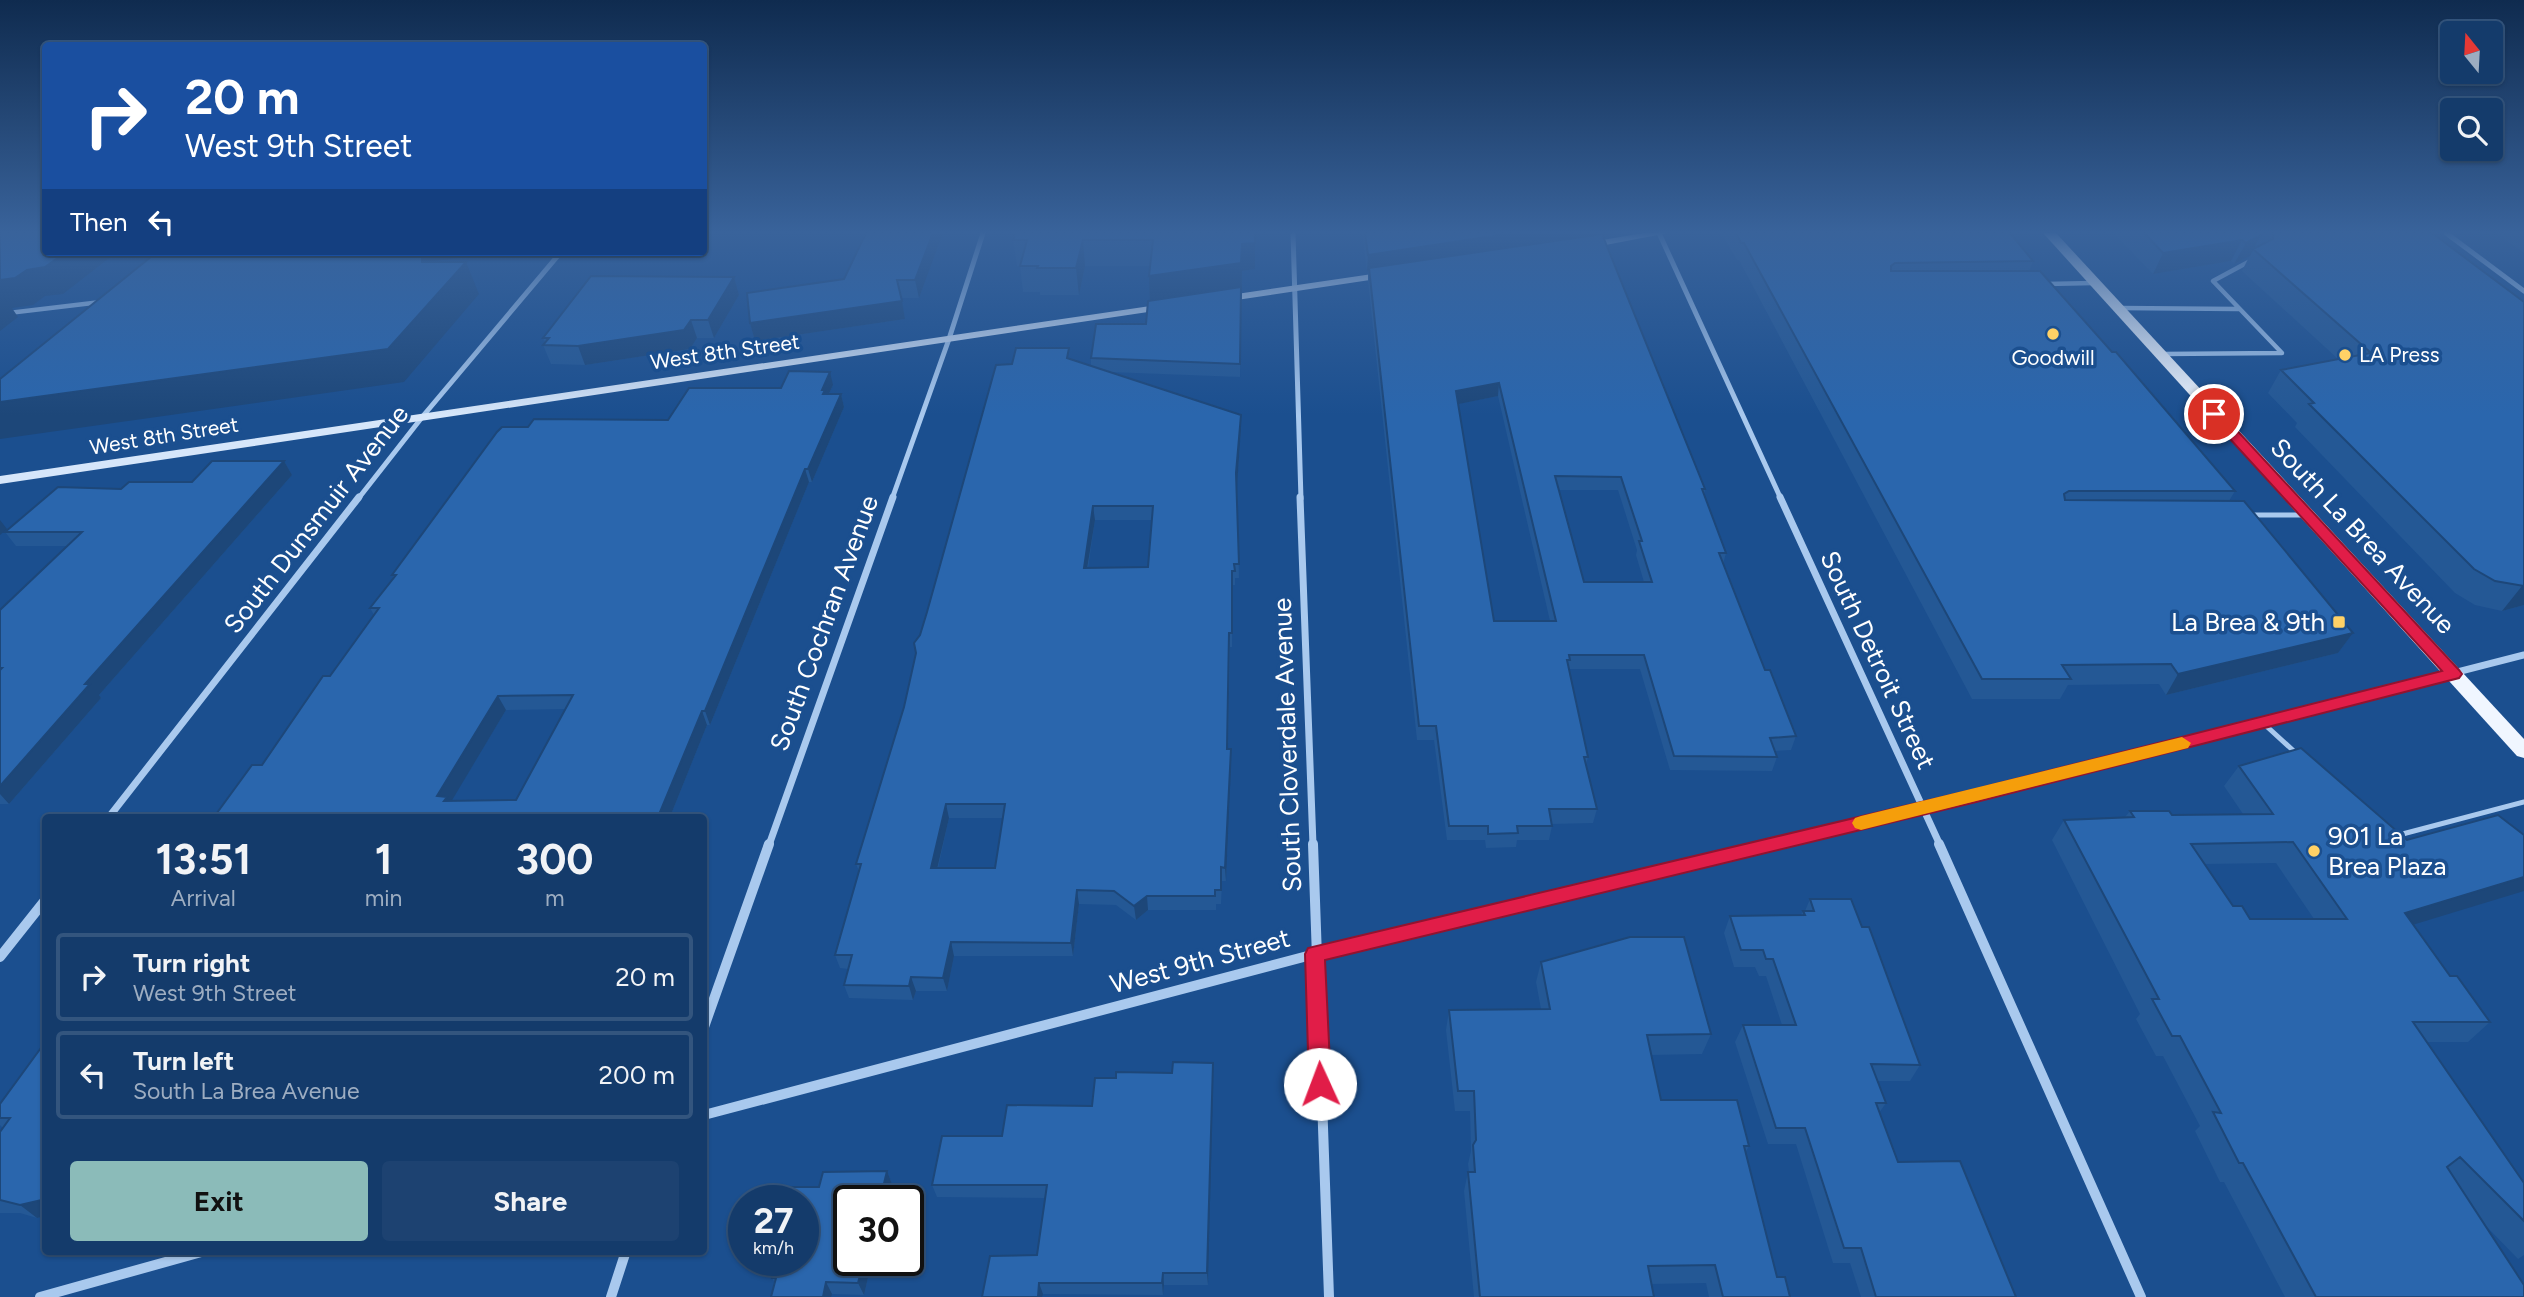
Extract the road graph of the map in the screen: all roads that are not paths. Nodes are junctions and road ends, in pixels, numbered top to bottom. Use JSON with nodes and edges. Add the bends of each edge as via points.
{"nodes":[{"id":1,"x":526,"y":294,"type":"edge"},
{"id":2,"x":964,"y":294,"type":"edge"},
{"id":3,"x":1261,"y":294,"type":"edge"},
{"id":4,"x":1293,"y":294,"type":"edge"},
{"id":5,"x":1686,"y":294,"type":"edge"},
{"id":6,"x":2104,"y":294,"type":"edge"},
{"id":7,"x":2224,"y":294,"type":"edge"},
{"id":8,"x":112,"y":300,"type":"joint"},
{"id":9,"x":1207,"y":301,"type":"edge"},
{"id":10,"x":1180,"y":305,"type":"edge"},
{"id":11,"x":2117,"y":308,"type":"junction"},
{"id":12,"x":102,"y":309,"type":"edge"},
{"id":13,"x":2238,"y":309,"type":"junction"},
{"id":14,"x":0,"y":314,"type":"edge"},
{"id":15,"x":949,"y":339,"type":"junction"},
{"id":16,"x":2159,"y":354,"type":"junction"},
{"id":17,"x":423,"y":416,"type":"junction"},
{"id":18,"x":0,"y":480,"type":"edge"},
{"id":19,"x":2241,"y":515,"type":"edge"},
{"id":20,"x":2307,"y":515,"type":"junction"},
{"id":21,"x":2524,"y":655,"type":"edge"},
{"id":22,"x":2454,"y":674,"type":"junction"},
{"id":23,"x":2263,"y":723,"type":"junction"},
{"id":24,"x":2524,"y":751,"type":"edge"},
{"id":25,"x":2306,"y":761,"type":"edge"},
{"id":26,"x":2524,"y":802,"type":"edge"},
{"id":27,"x":1923,"y":808,"type":"junction"},
{"id":28,"x":111,"y":814,"type":"edge"},
{"id":29,"x":2392,"y":837,"type":"edge"},
{"id":30,"x":42,"y":904,"type":"edge"},
{"id":31,"x":1315,"y":954,"type":"junction"},
{"id":32,"x":0,"y":957,"type":"edge"},
{"id":33,"x":707,"y":1019,"type":"edge"},
{"id":34,"x":707,"y":1114,"type":"edge"},
{"id":35,"x":191,"y":1255,"type":"edge"},
{"id":36,"x":625,"y":1255,"type":"edge"},
{"id":37,"x":40,"y":1297,"type":"edge"},
{"id":38,"x":611,"y":1297,"type":"edge"},
{"id":39,"x":1329,"y":1297,"type":"edge"},
{"id":40,"x":2141,"y":1297,"type":"edge"}],
"edges":[{"from":1,"to":17,"type":"street","name":"South Dunsmuir Avenue"},
{"from":2,"to":15,"type":"street","name":"South Cochran Avenue"},
{"from":3,"to":9,"type":"street"},
{"from":4,"to":31,"type":"street","name":"South Cloverdale Avenue"},
{"from":5,"to":27,"type":"street","name":"South Detroit Street"},
{"from":6,"to":11,"type":"main road","name":"South La Brea Avenue"},
{"from":7,"to":13,"type":"lane"},
{"from":8,"to":12,"type":"street"},
{"from":8,"to":14,"type":"lane"},
{"from":10,"to":15,"type":"street","name":"West 8th Street"},
{"from":11,"to":13,"type":"lane"},
{"from":11,"to":16,"type":"main road","name":"South La Brea Avenue"},
{"from":13,"to":16,"type":"lane","via":[[2282,353]]},
{"from":15,"to":17,"type":"street","name":"West 8th Street"},
{"from":15,"to":33,"type":"street","name":"South Cochran Avenue"},
{"from":16,"to":20,"type":"main road","name":"South La Brea Avenue"},
{"from":17,"to":18,"type":"street","name":"West 8th Street"},
{"from":17,"to":28,"type":"street","name":"South Dunsmuir Avenue"},
{"from":19,"to":20,"type":"lane"},
{"from":20,"to":22,"type":"main road","name":"South La Brea Avenue"},
{"from":21,"to":22,"type":"street","name":"West 9th Street"},
{"from":22,"to":23,"type":"street","name":"West 9th Street"},
{"from":22,"to":24,"type":"main road","name":"South La Brea Avenue"},
{"from":23,"to":25,"type":"lane"},
{"from":23,"to":27,"type":"street","name":"West 9th Street"},
{"from":26,"to":29,"type":"lane"},
{"from":27,"to":31,"type":"street","name":"West 9th Street"},
{"from":27,"to":40,"type":"street","name":"South Detroit Street"},
{"from":30,"to":32,"type":"street"},
{"from":31,"to":34,"type":"street","name":"West 9th Street"},
{"from":31,"to":39,"type":"street","name":"South Cloverdale Avenue"},
{"from":35,"to":37,"type":"street"},
{"from":36,"to":38,"type":"street"}]}
